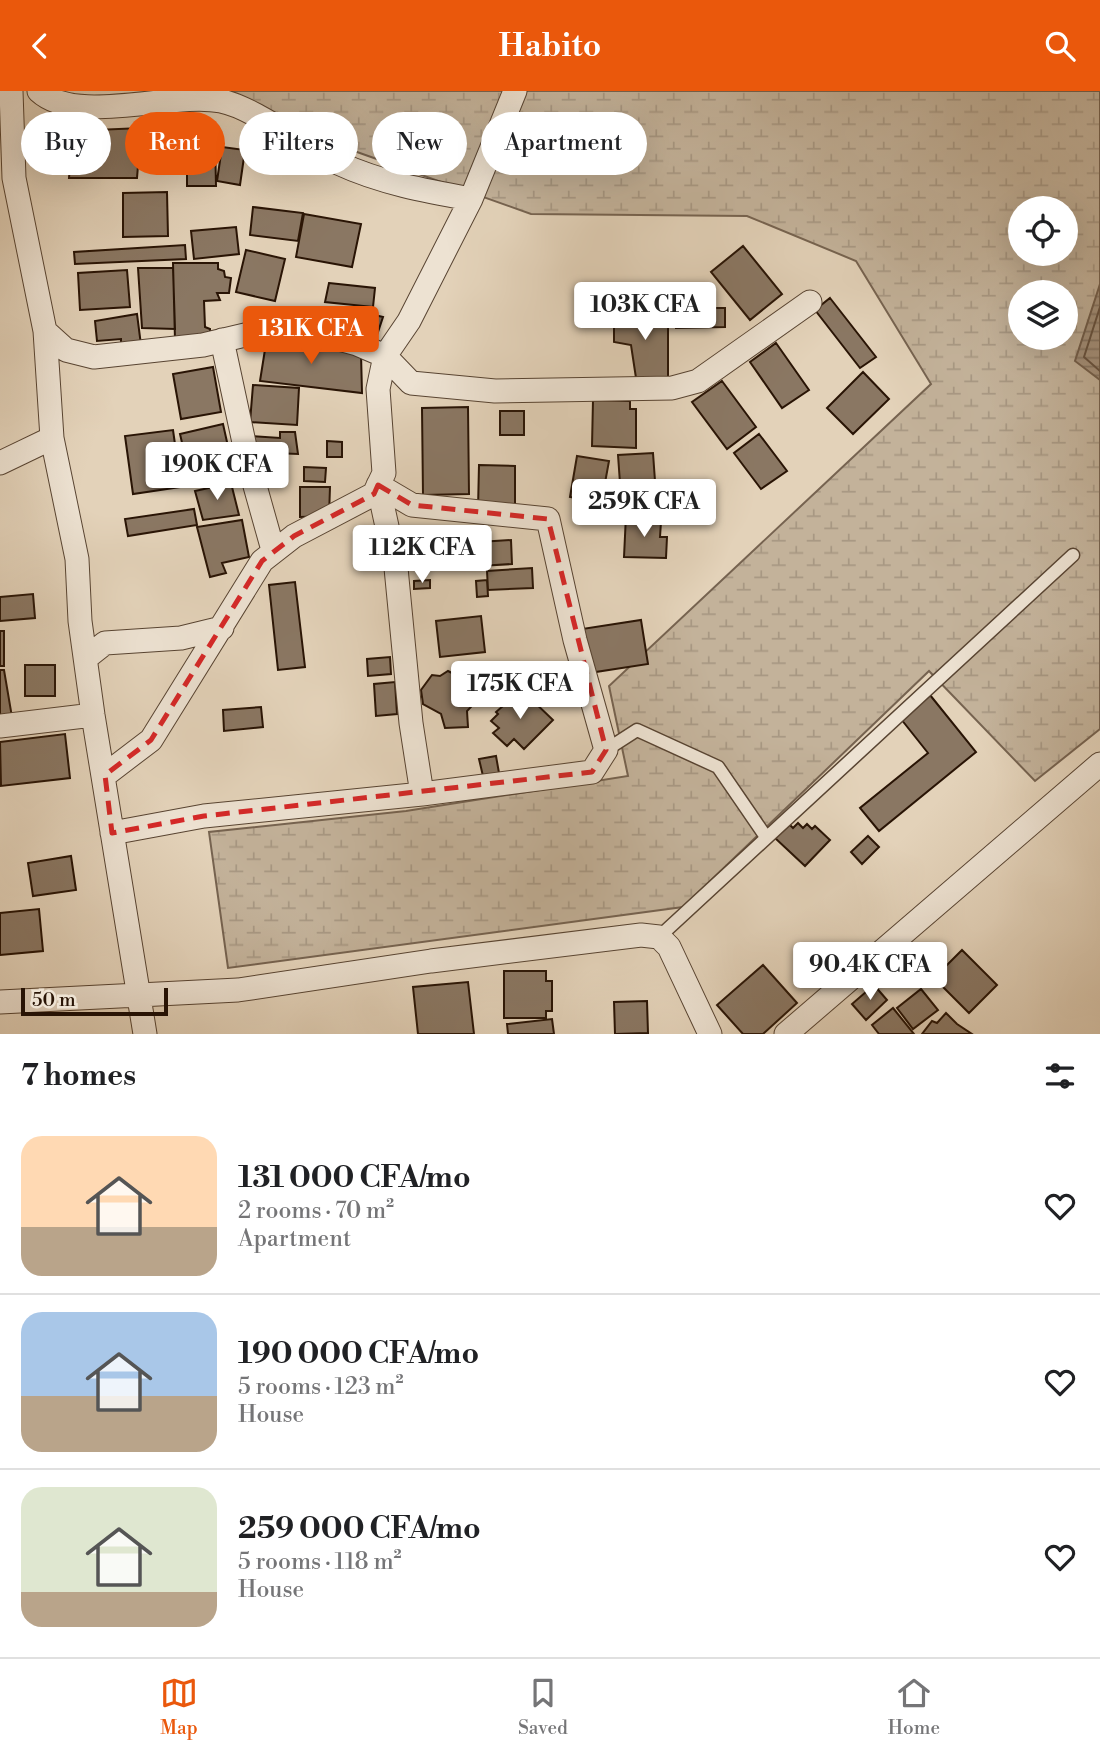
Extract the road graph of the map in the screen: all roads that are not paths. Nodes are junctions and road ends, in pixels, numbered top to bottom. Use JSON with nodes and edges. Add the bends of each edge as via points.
{"nodes":[{"id":1,"x":11,"y":91,"type":"edge"},
{"id":2,"x":39,"y":91,"type":"edge"},
{"id":3,"x":515,"y":91,"type":"edge"},
{"id":4,"x":471,"y":199,"type":"junction"},
{"id":5,"x":810,"y":302,"type":"dead end"},
{"id":6,"x":45,"y":331,"type":"junction"},
{"id":7,"x":222,"y":340,"type":"junction"},
{"id":8,"x":385,"y":356,"type":"junction"},
{"id":9,"x":52,"y":438,"type":"junction"},
{"id":10,"x":0,"y":463,"type":"edge"},
{"id":11,"x":378,"y":485,"type":"junction"},
{"id":12,"x":273,"y":550,"type":"junction"},
{"id":13,"x":1073,"y":555,"type":"dead end"},
{"id":14,"x":222,"y":628,"type":"junction"},
{"id":15,"x":86,"y":658,"type":"junction"},
{"id":16,"x":93,"y":715,"type":"junction"},
{"id":17,"x":0,"y":726,"type":"edge"},
{"id":18,"x":606,"y":750,"type":"junction"},
{"id":19,"x":1100,"y":764,"type":"edge"},
{"id":20,"x":105,"y":775,"type":"junction"},
{"id":21,"x":422,"y":793,"type":"junction"},
{"id":22,"x":112,"y":833,"type":"junction"},
{"id":23,"x":766,"y":837,"type":"junction"},
{"id":24,"x":659,"y":937,"type":"junction"},
{"id":25,"x":140,"y":996,"type":"junction"},
{"id":26,"x":0,"y":1002,"type":"edge"},
{"id":27,"x":145,"y":1034,"type":"edge"},
{"id":28,"x":710,"y":1034,"type":"edge"},
{"id":29,"x":786,"y":1034,"type":"edge"}],
"edges":[{"from":1,"to":6,"type":"street","via":[[14,179]]},
{"from":2,"to":4,"type":"street","via":[[74,105],[222,101],[339,163],[406,188]]},
{"from":3,"to":4,"type":"street"},
{"from":4,"to":8,"type":"street","via":[[409,321]]},
{"from":5,"to":8,"type":"street","via":[[698,381],[672,388],[495,391],[411,383]]},
{"from":6,"to":7,"type":"street","via":[[66,350],[94,357]]},
{"from":6,"to":9,"type":"street"},
{"from":7,"to":8,"type":"street","via":[[287,325]]},
{"from":7,"to":12,"type":"street"},
{"from":8,"to":11,"type":"street","via":[[378,389],[384,473]]},
{"from":9,"to":10,"type":"street"},
{"from":9,"to":15,"type":"street","via":[[77,559]]},
{"from":11,"to":12,"type":"street","via":[[374,494]]},
{"from":11,"to":18,"type":"street","via":[[412,505],[548,519],[575,641]]},
{"from":11,"to":21,"type":"street","via":[[396,568]]},
{"from":12,"to":14,"type":"street"},
{"from":13,"to":23,"type":"lane"},
{"from":14,"to":15,"type":"street","via":[[181,638],[105,643]]},
{"from":14,"to":20,"type":"street","via":[[151,740]]},
{"from":15,"to":16,"type":"street"},
{"from":16,"to":17,"type":"street"},
{"from":16,"to":20,"type":"street"},
{"from":18,"to":21,"type":"street","via":[[592,772]]},
{"from":18,"to":23,"type":"lane","via":[[637,730],[718,767]]},
{"from":19,"to":29,"type":"street"},
{"from":20,"to":22,"type":"street"},
{"from":21,"to":22,"type":"street","via":[[204,816]]},
{"from":22,"to":25,"type":"street"},
{"from":23,"to":24,"type":"lane"},
{"from":24,"to":25,"type":"street","via":[[641,935],[457,958],[238,990]]},
{"from":24,"to":28,"type":"street","via":[[669,947]]},
{"from":25,"to":26,"type":"street"},
{"from":25,"to":27,"type":"street"}]}
